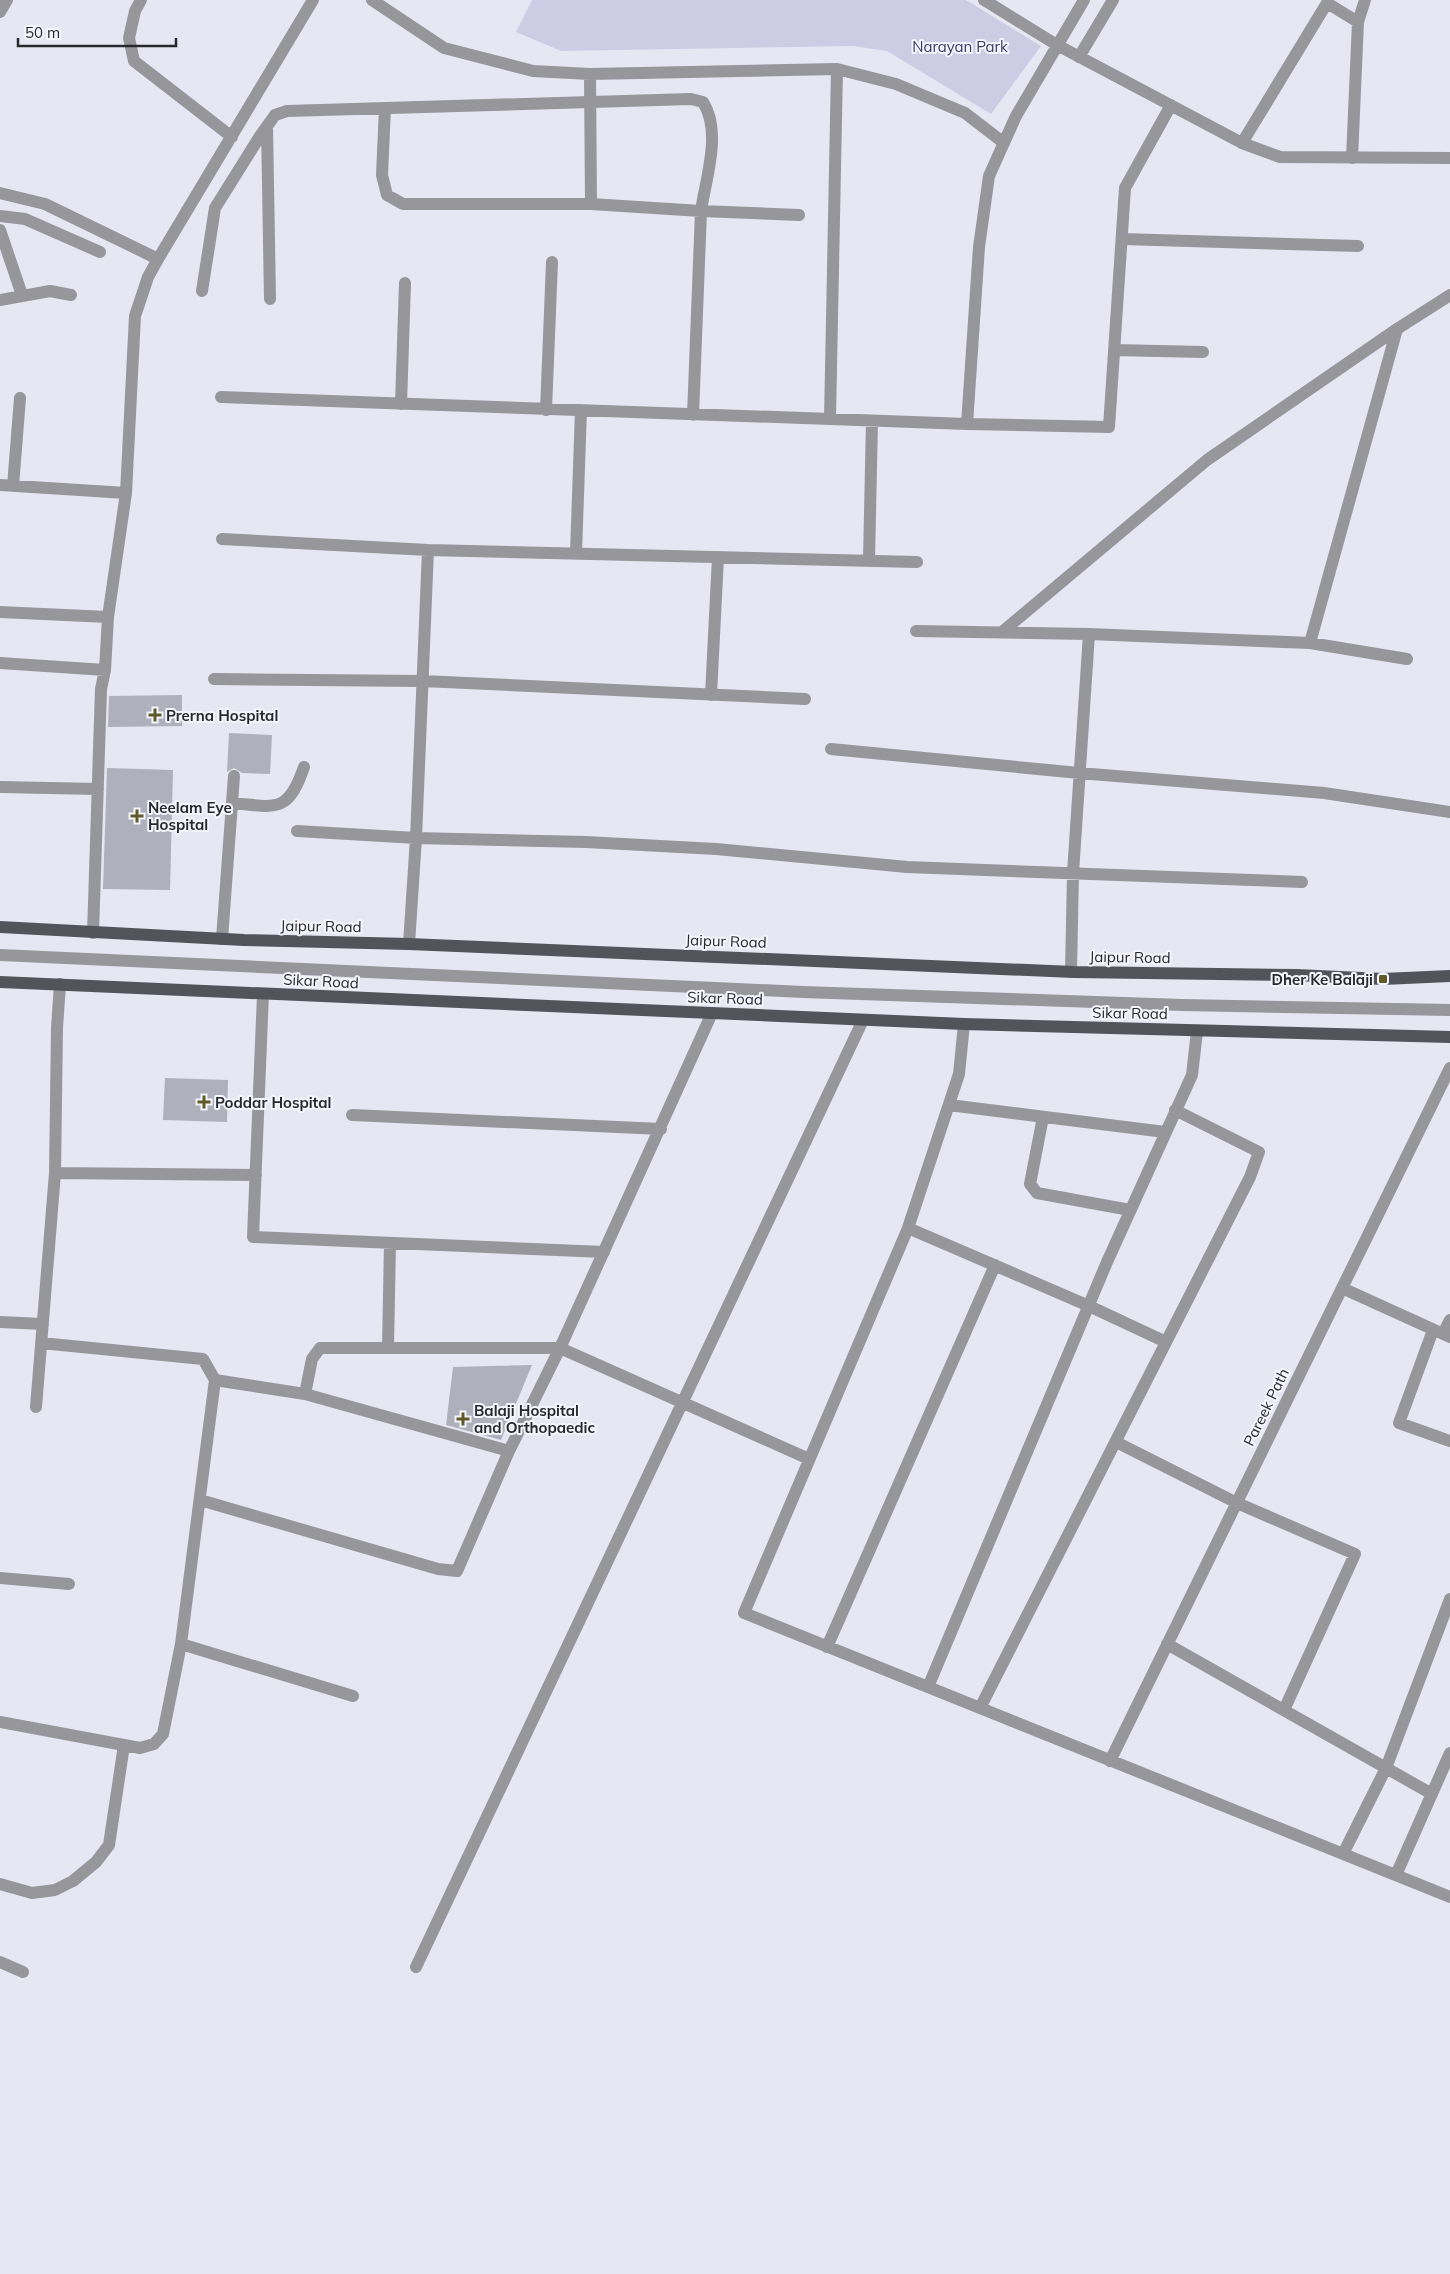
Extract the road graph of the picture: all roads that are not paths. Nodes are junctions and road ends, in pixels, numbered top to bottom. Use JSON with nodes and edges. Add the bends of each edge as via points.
{"nodes":[{"id":1,"x":7,"y":0,"type":"edge"},
{"id":2,"x":141,"y":0,"type":"edge"},
{"id":3,"x":314,"y":0,"type":"edge"},
{"id":4,"x":372,"y":0,"type":"edge"},
{"id":5,"x":984,"y":0,"type":"edge"},
{"id":6,"x":1084,"y":0,"type":"edge"},
{"id":7,"x":1113,"y":0,"type":"edge"},
{"id":8,"x":1366,"y":0,"type":"edge"},
{"id":9,"x":1325,"y":1,"type":"edge"},
{"id":10,"x":0,"y":12,"type":"edge"},
{"id":11,"x":1358,"y":22,"type":"junction"},
{"id":12,"x":1057,"y":45,"type":"junction"},
{"id":13,"x":1079,"y":57,"type":"junction"},
{"id":14,"x":837,"y":69,"type":"junction"},
{"id":15,"x":590,"y":74,"type":"junction"},
{"id":16,"x":590,"y":102,"type":"junction"},
{"id":17,"x":1171,"y":105,"type":"junction"},
{"id":18,"x":385,"y":108,"type":"junction"},
{"id":19,"x":267,"y":126,"type":"junction"},
{"id":20,"x":232,"y":137,"type":"junction"},
{"id":21,"x":1004,"y":142,"type":"junction"},
{"id":22,"x":1242,"y":143,"type":"junction"},
{"id":23,"x":1352,"y":158,"type":"junction"},
{"id":24,"x":1450,"y":158,"type":"edge"},
{"id":25,"x":0,"y":193,"type":"edge"},
{"id":26,"x":591,"y":204,"type":"junction"},
{"id":27,"x":701,"y":211,"type":"junction"},
{"id":28,"x":799,"y":215,"type":"dead end"},
{"id":29,"x":0,"y":216,"type":"edge"},
{"id":30,"x":0,"y":230,"type":"edge"},
{"id":31,"x":1122,"y":240,"type":"junction"},
{"id":32,"x":1358,"y":246,"type":"dead end"},
{"id":33,"x":100,"y":252,"type":"dead end"},
{"id":34,"x":158,"y":259,"type":"junction"},
{"id":35,"x":552,"y":262,"type":"dead end"},
{"id":36,"x":405,"y":283,"type":"dead end"},
{"id":37,"x":202,"y":290,"type":"dead end"},
{"id":38,"x":22,"y":295,"type":"junction"},
{"id":39,"x":71,"y":295,"type":"dead end"},
{"id":40,"x":1450,"y":295,"type":"edge"},
{"id":41,"x":270,"y":298,"type":"dead end"},
{"id":42,"x":0,"y":300,"type":"edge"},
{"id":43,"x":1397,"y":328,"type":"junction"},
{"id":44,"x":1114,"y":350,"type":"junction"},
{"id":45,"x":1204,"y":352,"type":"dead end"},
{"id":46,"x":221,"y":397,"type":"dead end"},
{"id":47,"x":20,"y":398,"type":"dead end"},
{"id":48,"x":401,"y":404,"type":"junction"},
{"id":49,"x":546,"y":410,"type":"junction"},
{"id":50,"x":581,"y":410,"type":"junction"},
{"id":51,"x":693,"y":415,"type":"junction"},
{"id":52,"x":830,"y":419,"type":"junction"},
{"id":53,"x":872,"y":421,"type":"junction"},
{"id":54,"x":967,"y":424,"type":"junction"},
{"id":55,"x":0,"y":485,"type":"edge"},
{"id":56,"x":14,"y":486,"type":"junction"},
{"id":57,"x":126,"y":493,"type":"junction"},
{"id":58,"x":222,"y":539,"type":"dead end"},
{"id":59,"x":428,"y":550,"type":"junction"},
{"id":60,"x":576,"y":553,"type":"junction"},
{"id":61,"x":718,"y":556,"type":"junction"},
{"id":62,"x":869,"y":560,"type":"junction"},
{"id":63,"x":917,"y":562,"type":"dead end"},
{"id":64,"x":0,"y":612,"type":"edge"},
{"id":65,"x":108,"y":617,"type":"junction"},
{"id":66,"x":916,"y":631,"type":"dead end"},
{"id":67,"x":1002,"y":632,"type":"junction"},
{"id":68,"x":1089,"y":634,"type":"junction"},
{"id":69,"x":1310,"y":643,"type":"junction"},
{"id":70,"x":1407,"y":659,"type":"dead end"},
{"id":71,"x":0,"y":663,"type":"edge"},
{"id":72,"x":105,"y":670,"type":"junction"},
{"id":73,"x":214,"y":679,"type":"dead end"},
{"id":74,"x":423,"y":681,"type":"junction"},
{"id":75,"x":711,"y":695,"type":"junction"},
{"id":76,"x":805,"y":699,"type":"dead end"},
{"id":77,"x":831,"y":749,"type":"dead end"},
{"id":78,"x":304,"y":767,"type":"dead end"},
{"id":79,"x":1078,"y":773,"type":"junction"},
{"id":80,"x":234,"y":776,"type":"dead end"},
{"id":81,"x":0,"y":787,"type":"edge"},
{"id":82,"x":98,"y":789,"type":"junction"},
{"id":83,"x":232,"y":803,"type":"junction"},
{"id":84,"x":1450,"y":812,"type":"edge"},
{"id":85,"x":297,"y":831,"type":"dead end"},
{"id":86,"x":416,"y":838,"type":"junction"},
{"id":87,"x":1073,"y":872,"type":"junction"},
{"id":88,"x":1302,"y":882,"type":"dead end"},
{"id":89,"x":0,"y":927,"type":"edge"},
{"id":90,"x":93,"y":933,"type":"junction"},
{"id":91,"x":222,"y":939,"type":"junction"},
{"id":92,"x":408,"y":944,"type":"junction"},
{"id":93,"x":0,"y":955,"type":"edge"},
{"id":94,"x":1071,"y":972,"type":"junction"},
{"id":95,"x":1450,"y":976,"type":"edge"},
{"id":96,"x":0,"y":982,"type":"edge"},
{"id":97,"x":60,"y":984,"type":"junction"},
{"id":98,"x":263,"y":994,"type":"junction"},
{"id":99,"x":1450,"y":1010,"type":"edge"},
{"id":100,"x":712,"y":1014,"type":"junction"},
{"id":101,"x":863,"y":1020,"type":"junction"},
{"id":102,"x":964,"y":1024,"type":"junction"},
{"id":103,"x":1196,"y":1031,"type":"junction"},
{"id":104,"x":1450,"y":1037,"type":"edge"},
{"id":105,"x":1450,"y":1068,"type":"edge"},
{"id":106,"x":949,"y":1105,"type":"junction"},
{"id":107,"x":1175,"y":1110,"type":"junction"},
{"id":108,"x":352,"y":1115,"type":"dead end"},
{"id":109,"x":1043,"y":1117,"type":"junction"},
{"id":110,"x":661,"y":1129,"type":"junction"},
{"id":111,"x":1165,"y":1132,"type":"junction"},
{"id":112,"x":55,"y":1172,"type":"junction"},
{"id":113,"x":256,"y":1175,"type":"junction"},
{"id":114,"x":1130,"y":1210,"type":"junction"},
{"id":115,"x":908,"y":1228,"type":"junction"},
{"id":116,"x":390,"y":1243,"type":"junction"},
{"id":117,"x":604,"y":1252,"type":"junction"},
{"id":118,"x":995,"y":1265,"type":"junction"},
{"id":119,"x":1342,"y":1288,"type":"junction"},
{"id":120,"x":1089,"y":1306,"type":"junction"},
{"id":121,"x":1450,"y":1320,"type":"edge"},
{"id":122,"x":0,"y":1322,"type":"edge"},
{"id":123,"x":43,"y":1324,"type":"junction"},
{"id":124,"x":1442,"y":1334,"type":"edge"},
{"id":125,"x":1166,"y":1342,"type":"junction"},
{"id":126,"x":42,"y":1343,"type":"junction"},
{"id":127,"x":388,"y":1348,"type":"junction"},
{"id":128,"x":560,"y":1348,"type":"junction"},
{"id":129,"x":215,"y":1380,"type":"junction"},
{"id":130,"x":304,"y":1394,"type":"junction"},
{"id":131,"x":682,"y":1402,"type":"junction"},
{"id":132,"x":36,"y":1407,"type":"dead end"},
{"id":133,"x":1450,"y":1441,"type":"edge"},
{"id":134,"x":1116,"y":1442,"type":"junction"},
{"id":135,"x":510,"y":1451,"type":"junction"},
{"id":136,"x":809,"y":1459,"type":"junction"},
{"id":137,"x":200,"y":1500,"type":"junction"},
{"id":138,"x":1236,"y":1503,"type":"junction"},
{"id":139,"x":0,"y":1578,"type":"edge"},
{"id":140,"x":69,"y":1584,"type":"dead end"},
{"id":141,"x":1450,"y":1599,"type":"edge"},
{"id":142,"x":181,"y":1644,"type":"junction"},
{"id":143,"x":1168,"y":1644,"type":"junction"},
{"id":144,"x":828,"y":1647,"type":"junction"},
{"id":145,"x":928,"y":1687,"type":"junction"},
{"id":146,"x":353,"y":1696,"type":"dead end"},
{"id":147,"x":980,"y":1708,"type":"junction"},
{"id":148,"x":1284,"y":1710,"type":"junction"},
{"id":149,"x":0,"y":1722,"type":"edge"},
{"id":150,"x":124,"y":1745,"type":"junction"},
{"id":151,"x":1450,"y":1753,"type":"edge"},
{"id":152,"x":1110,"y":1761,"type":"junction"},
{"id":153,"x":1386,"y":1768,"type":"junction"},
{"id":154,"x":1432,"y":1794,"type":"junction"},
{"id":155,"x":1343,"y":1854,"type":"junction"},
{"id":156,"x":1396,"y":1875,"type":"junction"},
{"id":157,"x":0,"y":1884,"type":"edge"},
{"id":158,"x":1450,"y":1897,"type":"edge"},
{"id":159,"x":0,"y":1962,"type":"edge"},
{"id":160,"x":416,"y":1967,"type":"dead end"},
{"id":161,"x":23,"y":1972,"type":"dead end"}],
"edges":[{"from":1,"to":10,"type":"street"},
{"from":2,"to":20,"type":"street","via":[[135,10],[129,38],[134,61]]},
{"from":3,"to":20,"type":"street"},
{"from":4,"to":15,"type":"street","via":[[444,48],[532,71]]},
{"from":5,"to":12,"type":"street"},
{"from":6,"to":12,"type":"street"},
{"from":7,"to":13,"type":"street"},
{"from":8,"to":11,"type":"street"},
{"from":9,"to":11,"type":"street"},
{"from":9,"to":22,"type":"street"},
{"from":11,"to":23,"type":"street"},
{"from":12,"to":13,"type":"street"},
{"from":12,"to":21,"type":"street"},
{"from":13,"to":17,"type":"street"},
{"from":14,"to":15,"type":"street"},
{"from":14,"to":21,"type":"street","via":[[896,84],[965,113]]},
{"from":14,"to":52,"type":"street"},
{"from":15,"to":16,"type":"street"},
{"from":16,"to":18,"type":"street"},
{"from":16,"to":26,"type":"street"},
{"from":16,"to":27,"type":"street","via":[[691,99],[703,102],[712,135]]},
{"from":17,"to":22,"type":"street"},
{"from":17,"to":31,"type":"street","via":[[1126,188]]},
{"from":18,"to":19,"type":"street","via":[[287,111],[275,116]]},
{"from":18,"to":26,"type":"street","via":[[382,175],[387,195],[403,204]]},
{"from":19,"to":37,"type":"street","via":[[215,208]]},
{"from":19,"to":41,"type":"street"},
{"from":20,"to":34,"type":"street"},
{"from":21,"to":54,"type":"street","via":[[990,176],[979,247]]},
{"from":22,"to":23,"type":"street","via":[[1280,156]]},
{"from":23,"to":24,"type":"street"},
{"from":25,"to":34,"type":"street","via":[[45,204]]},
{"from":26,"to":27,"type":"street"},
{"from":27,"to":28,"type":"street"},
{"from":27,"to":51,"type":"street"},
{"from":29,"to":33,"type":"street","via":[[25,219]]},
{"from":30,"to":38,"type":"street"},
{"from":31,"to":32,"type":"street"},
{"from":31,"to":44,"type":"street"},
{"from":34,"to":57,"type":"street","via":[[148,277],[135,316]]},
{"from":35,"to":49,"type":"street"},
{"from":36,"to":48,"type":"street"},
{"from":38,"to":39,"type":"street","via":[[50,291]]},
{"from":38,"to":42,"type":"street"},
{"from":40,"to":43,"type":"street"},
{"from":43,"to":67,"type":"street","via":[[1207,460]]},
{"from":43,"to":69,"type":"street"},
{"from":44,"to":45,"type":"street"},
{"from":44,"to":54,"type":"street","via":[[1109,427]]},
{"from":46,"to":48,"type":"street"},
{"from":47,"to":56,"type":"street"},
{"from":48,"to":49,"type":"street"},
{"from":49,"to":50,"type":"street"},
{"from":50,"to":51,"type":"street"},
{"from":50,"to":60,"type":"street"},
{"from":51,"to":52,"type":"street"},
{"from":52,"to":53,"type":"street"},
{"from":53,"to":54,"type":"street"},
{"from":53,"to":62,"type":"street"},
{"from":55,"to":56,"type":"street"},
{"from":56,"to":57,"type":"street"},
{"from":57,"to":65,"type":"street"},
{"from":58,"to":59,"type":"street"},
{"from":59,"to":60,"type":"street"},
{"from":59,"to":74,"type":"street"},
{"from":60,"to":61,"type":"street"},
{"from":61,"to":62,"type":"street"},
{"from":61,"to":75,"type":"street"},
{"from":62,"to":63,"type":"street"},
{"from":64,"to":65,"type":"street"},
{"from":65,"to":72,"type":"street"},
{"from":66,"to":67,"type":"street"},
{"from":67,"to":68,"type":"street"},
{"from":68,"to":69,"type":"street"},
{"from":68,"to":79,"type":"street"},
{"from":69,"to":70,"type":"street"},
{"from":71,"to":72,"type":"street"},
{"from":72,"to":82,"type":"street","via":[[101,688]]},
{"from":73,"to":74,"type":"street"},
{"from":74,"to":75,"type":"street"},
{"from":74,"to":86,"type":"street"},
{"from":75,"to":76,"type":"street"},
{"from":77,"to":79,"type":"street"},
{"from":78,"to":83,"type":"street","via":[[294,790],[281,804]]},
{"from":79,"to":84,"type":"street","via":[[1324,792]]},
{"from":79,"to":87,"type":"street"},
{"from":80,"to":83,"type":"street"},
{"from":81,"to":82,"type":"street"},
{"from":82,"to":90,"type":"street"},
{"from":83,"to":91,"type":"street"},
{"from":85,"to":86,"type":"street"},
{"from":86,"to":87,"type":"street","via":[[688,847],[907,867]]},
{"from":86,"to":92,"type":"street"},
{"from":87,"to":88,"type":"street"},
{"from":87,"to":94,"type":"street"},
{"from":89,"to":90,"type":"main road","name":"Jaipur Road"},
{"from":90,"to":91,"type":"main road","name":"Jaipur Road"},
{"from":91,"to":92,"type":"main road","name":"Jaipur Road"},
{"from":92,"to":94,"type":"main road","name":"Jaipur Road"},
{"from":93,"to":99,"type":"street","via":[[802,992]]},
{"from":94,"to":95,"type":"main road","name":"Jaipur Road","via":[[1383,979]]},
{"from":96,"to":97,"type":"main road","name":"Sikar Road"},
{"from":97,"to":98,"type":"main road","name":"Sikar Road"},
{"from":97,"to":112,"type":"street"},
{"from":98,"to":100,"type":"main road","name":"Sikar Road"},
{"from":98,"to":113,"type":"street"},
{"from":100,"to":101,"type":"main road","name":"Sikar Road"},
{"from":100,"to":110,"type":"street"},
{"from":101,"to":102,"type":"main road","name":"Sikar Road"},
{"from":101,"to":131,"type":"street"},
{"from":102,"to":103,"type":"main road","name":"Sikar Road"},
{"from":102,"to":106,"type":"street","via":[[960,1074]]},
{"from":103,"to":104,"type":"main road","name":"Sikar Road"},
{"from":103,"to":107,"type":"street","via":[[1192,1075]]},
{"from":105,"to":119,"type":"street","name":"Pareek Path"},
{"from":106,"to":109,"type":"street"},
{"from":106,"to":115,"type":"street"},
{"from":107,"to":111,"type":"street"},
{"from":107,"to":125,"type":"street","via":[[1259,1152],[1250,1177]]},
{"from":108,"to":110,"type":"street"},
{"from":109,"to":111,"type":"street"},
{"from":109,"to":114,"type":"street","via":[[1030,1184],[1037,1193]]},
{"from":110,"to":117,"type":"street"},
{"from":111,"to":114,"type":"street"},
{"from":112,"to":113,"type":"street"},
{"from":112,"to":123,"type":"street"},
{"from":113,"to":116,"type":"street","via":[[253,1237]]},
{"from":114,"to":120,"type":"street"},
{"from":115,"to":118,"type":"street"},
{"from":115,"to":136,"type":"street"},
{"from":116,"to":117,"type":"street"},
{"from":116,"to":127,"type":"street"},
{"from":117,"to":128,"type":"street"},
{"from":118,"to":120,"type":"street"},
{"from":118,"to":144,"type":"street"},
{"from":119,"to":124,"type":"street"},
{"from":119,"to":138,"type":"street","name":"Pareek Path"},
{"from":120,"to":125,"type":"street"},
{"from":120,"to":145,"type":"street"},
{"from":121,"to":124,"type":"street"},
{"from":122,"to":123,"type":"street"},
{"from":123,"to":126,"type":"street"},
{"from":124,"to":133,"type":"street","via":[[1399,1423]]},
{"from":125,"to":134,"type":"street"},
{"from":126,"to":129,"type":"street","via":[[203,1359]]},
{"from":126,"to":132,"type":"street"},
{"from":127,"to":128,"type":"street"},
{"from":127,"to":130,"type":"street","via":[[320,1348],[312,1359]]},
{"from":128,"to":131,"type":"street"},
{"from":128,"to":135,"type":"street"},
{"from":129,"to":130,"type":"street"},
{"from":129,"to":137,"type":"street"},
{"from":130,"to":135,"type":"street"},
{"from":131,"to":136,"type":"street"},
{"from":131,"to":160,"type":"street"},
{"from":134,"to":138,"type":"street"},
{"from":134,"to":147,"type":"street"},
{"from":135,"to":137,"type":"street","via":[[457,1572]]},
{"from":136,"to":144,"type":"street","via":[[744,1613]]},
{"from":137,"to":142,"type":"street"},
{"from":138,"to":143,"type":"street","name":"Pareek Path"},
{"from":138,"to":148,"type":"street","via":[[1355,1554]]},
{"from":139,"to":140,"type":"street"},
{"from":141,"to":153,"type":"street"},
{"from":142,"to":146,"type":"street"},
{"from":142,"to":150,"type":"street","via":[[159,1740],[150,1747]]},
{"from":143,"to":148,"type":"street"},
{"from":143,"to":152,"type":"street","name":"Pareek Path"},
{"from":144,"to":145,"type":"street"},
{"from":145,"to":147,"type":"street"},
{"from":147,"to":152,"type":"street"},
{"from":148,"to":153,"type":"street"},
{"from":149,"to":150,"type":"street"},
{"from":150,"to":157,"type":"street","via":[[109,1844],[96,1862],[73,1881],[55,1890],[32,1893]]},
{"from":151,"to":154,"type":"street"},
{"from":152,"to":155,"type":"street"},
{"from":153,"to":154,"type":"street"},
{"from":153,"to":155,"type":"street"},
{"from":154,"to":156,"type":"street"},
{"from":155,"to":156,"type":"street"},
{"from":156,"to":158,"type":"street"},
{"from":159,"to":161,"type":"street"}]}
